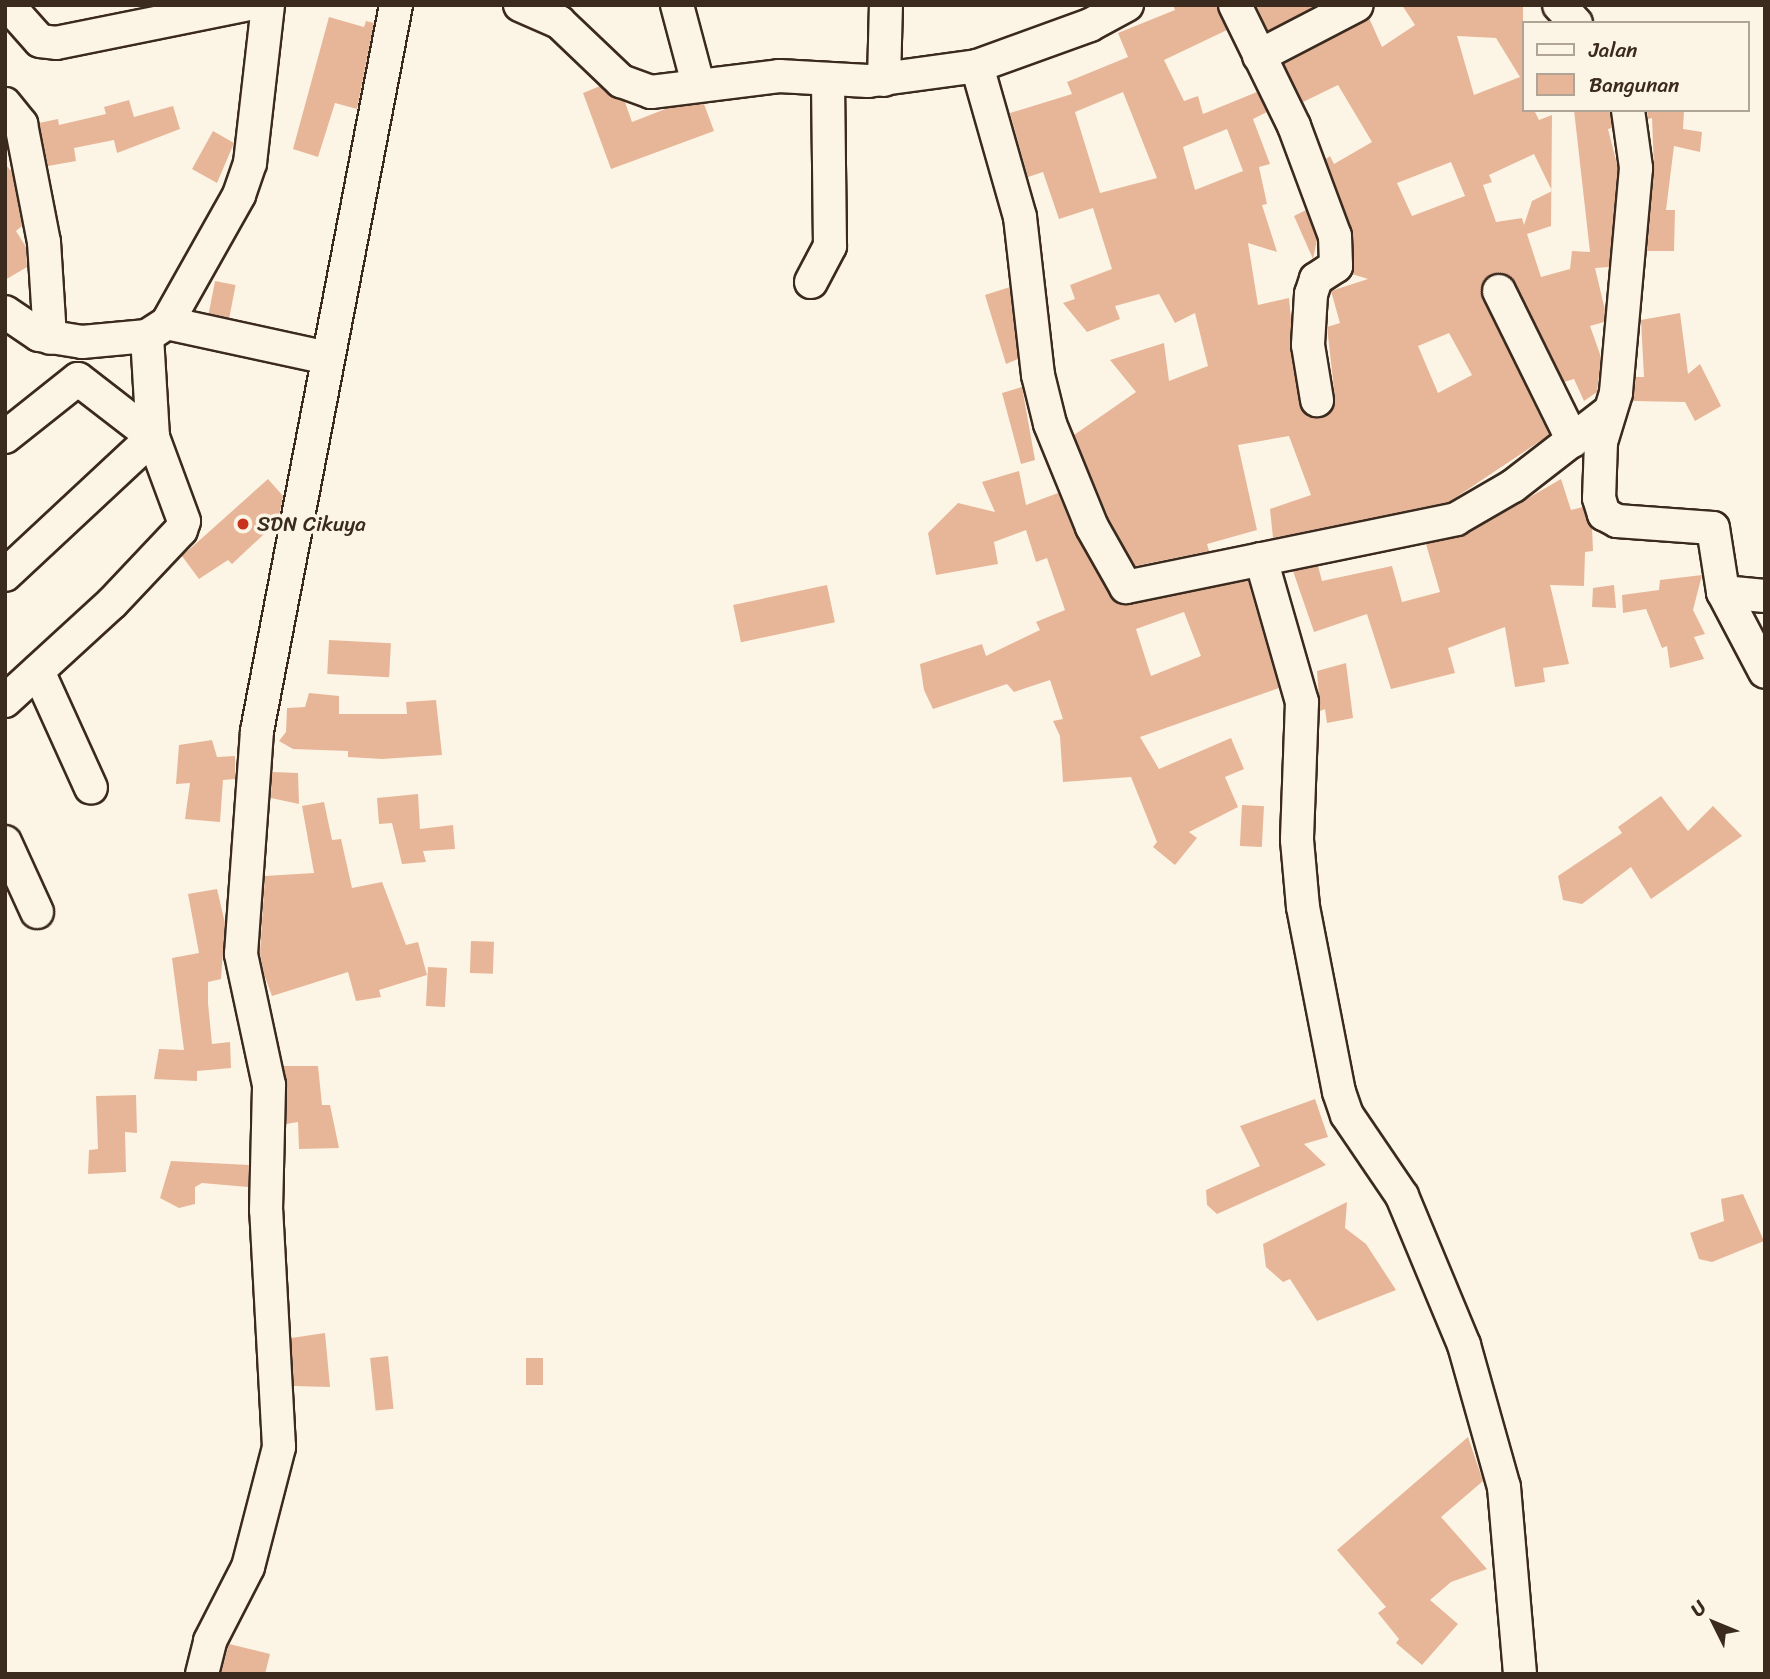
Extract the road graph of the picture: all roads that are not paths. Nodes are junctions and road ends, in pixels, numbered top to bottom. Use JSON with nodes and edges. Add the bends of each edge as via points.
{"nodes":[{"id":1,"x":8,"y":5,"type":"edge"},
{"id":2,"x":245,"y":5,"type":"edge"},
{"id":3,"x":268,"y":5,"type":"edge"},
{"id":4,"x":396,"y":5,"type":"edge"},
{"id":5,"x":520,"y":5,"type":"edge"},
{"id":6,"x":677,"y":5,"type":"edge"},
{"id":7,"x":886,"y":5,"type":"edge"},
{"id":8,"x":1127,"y":5,"type":"edge"},
{"id":9,"x":1235,"y":5,"type":"edge"},
{"id":10,"x":1357,"y":5,"type":"edge"},
{"id":11,"x":1559,"y":5,"type":"edge"},
{"id":12,"x":1574,"y":21,"type":"edge"},
{"id":13,"x":1259,"y":56,"type":"junction"},
{"id":14,"x":977,"y":66,"type":"junction"},
{"id":15,"x":828,"y":79,"type":"junction"},
{"id":16,"x":884,"y":80,"type":"junction"},
{"id":17,"x":698,"y":84,"type":"junction"},
{"id":18,"x":5,"y":104,"type":"edge"},
{"id":19,"x":1628,"y":112,"type":"edge"},
{"id":20,"x":811,"y":282,"type":"dead end"},
{"id":21,"x":1499,"y":291,"type":"dead end"},
{"id":22,"x":5,"y":312,"type":"edge"},
{"id":23,"x":157,"y":329,"type":"junction"},
{"id":24,"x":50,"y":338,"type":"junction"},
{"id":25,"x":327,"y":358,"type":"junction"},
{"id":26,"x":1317,"y":400,"type":"dead end"},
{"id":27,"x":1607,"y":413,"type":"junction"},
{"id":28,"x":5,"y":437,"type":"edge"},
{"id":29,"x":153,"y":437,"type":"junction"},
{"id":30,"x":1573,"y":441,"type":"junction"},
{"id":31,"x":1261,"y":559,"type":"junction"},
{"id":32,"x":5,"y":575,"type":"edge"},
{"id":33,"x":1723,"y":592,"type":"junction"},
{"id":34,"x":1765,"y":596,"type":"edge"},
{"id":35,"x":38,"y":671,"type":"junction"},
{"id":36,"x":1765,"y":672,"type":"edge"},
{"id":37,"x":5,"y":701,"type":"edge"},
{"id":38,"x":91,"y":788,"type":"dead end"},
{"id":39,"x":6,"y":848,"type":"edge"},
{"id":40,"x":37,"y":912,"type":"dead end"},
{"id":41,"x":202,"y":1674,"type":"edge"},
{"id":42,"x":1520,"y":1674,"type":"edge"}],
"edges":[{"from":1,"to":2,"type":"street","via":[[40,41],[56,43]]},
{"from":3,"to":23,"type":"street","via":[[250,163],[239,195]]},
{"from":4,"to":25,"type":"street"},
{"from":5,"to":17,"type":"street","via":[[573,32],[628,86],[652,92]]},
{"from":6,"to":17,"type":"street"},
{"from":7,"to":16,"type":"street"},
{"from":8,"to":14,"type":"street","via":[[1090,25]]},
{"from":9,"to":13,"type":"street"},
{"from":10,"to":13,"type":"street"},
{"from":11,"to":12,"type":"street"},
{"from":13,"to":26,"type":"street","via":[[1294,126],[1338,254],[1336,266],[1316,279],[1311,293],[1308,345]]},
{"from":14,"to":16,"type":"street"},
{"from":14,"to":31,"type":"street","via":[[1020,217],[1038,375],[1050,424],[1117,579],[1130,587]]},
{"from":15,"to":16,"type":"street"},
{"from":15,"to":17,"type":"street","via":[[779,76]]},
{"from":15,"to":20,"type":"street","via":[[830,246]]},
{"from":18,"to":24,"type":"street","via":[[20,124],[44,242]]},
{"from":19,"to":27,"type":"street","via":[[1636,168],[1616,393]]},
{"from":21,"to":30,"type":"street"},
{"from":22,"to":24,"type":"street","via":[[27,330]]},
{"from":23,"to":24,"type":"street","via":[[82,342]]},
{"from":23,"to":25,"type":"street"},
{"from":23,"to":29,"type":"street"},
{"from":25,"to":41,"type":"street","via":[[257,731],[240,898],[241,954],[269,1085],[266,1210],[279,1447],[247,1567],[210,1641]]},
{"from":27,"to":30,"type":"street"},
{"from":27,"to":33,"type":"street","via":[[1599,498],[1604,514],[1617,521],[1711,526]]},
{"from":28,"to":29,"type":"street","via":[[78,379]]},
{"from":29,"to":32,"type":"street"},
{"from":29,"to":35,"type":"street","via":[[184,521],[181,530]]},
{"from":30,"to":31,"type":"street","via":[[1491,501],[1456,519]]},
{"from":31,"to":42,"type":"street","via":[[1302,702],[1301,880],[1339,1093],[1347,1115],[1402,1196],[1464,1345],[1504,1487]]},
{"from":33,"to":34,"type":"street"},
{"from":33,"to":36,"type":"street"},
{"from":35,"to":37,"type":"street"},
{"from":35,"to":38,"type":"street"},
{"from":39,"to":40,"type":"street"}]}
